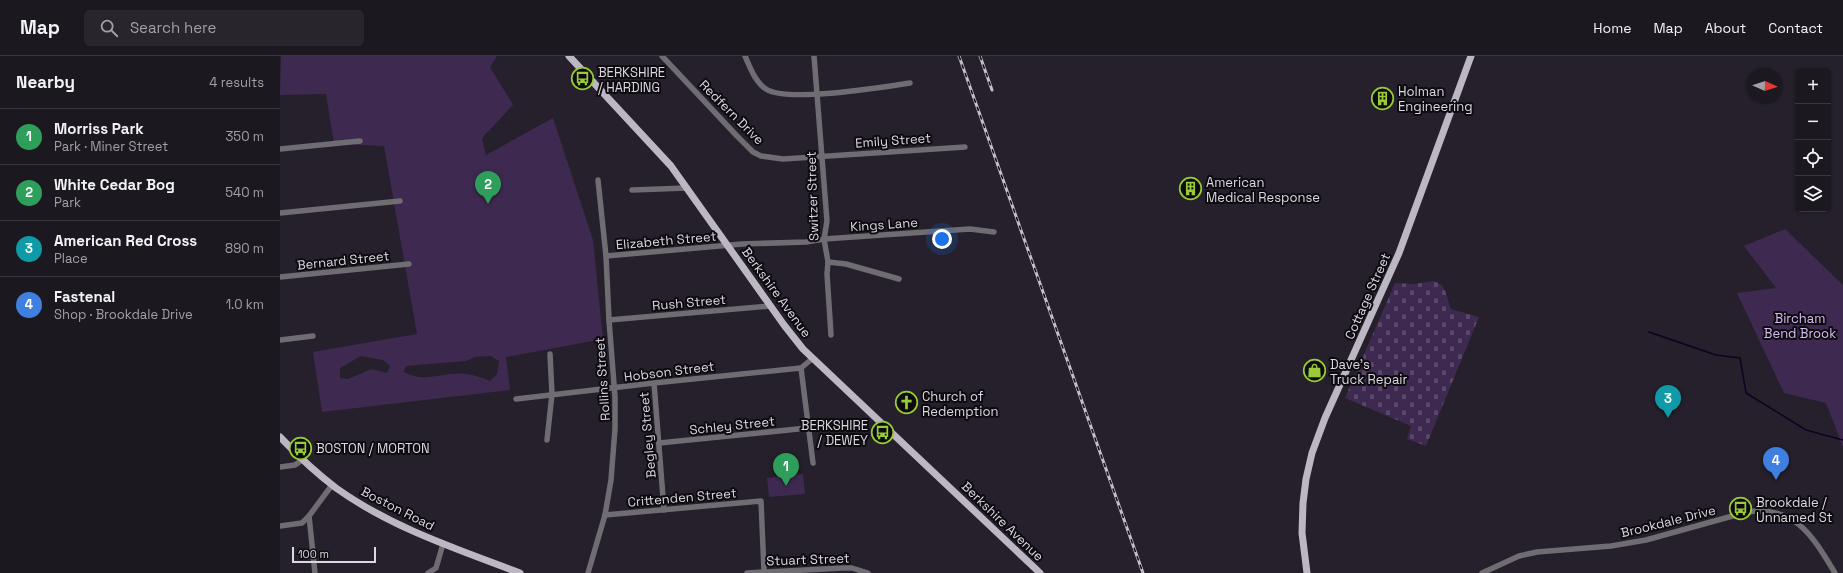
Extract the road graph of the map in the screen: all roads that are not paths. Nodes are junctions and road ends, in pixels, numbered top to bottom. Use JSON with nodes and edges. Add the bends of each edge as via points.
{"nodes":[{"id":1,"x":569,"y":56,"type":"edge"},
{"id":2,"x":662,"y":56,"type":"edge"},
{"id":3,"x":744,"y":56,"type":"edge"},
{"id":4,"x":814,"y":56,"type":"edge"},
{"id":5,"x":1471,"y":56,"type":"edge"},
{"id":6,"x":910,"y":83,"type":"dead end"},
{"id":7,"x":817,"y":93,"type":"junction"},
{"id":8,"x":360,"y":141,"type":"dead end"},
{"id":9,"x":965,"y":147,"type":"dead end"},
{"id":10,"x":280,"y":149,"type":"edge"},
{"id":11,"x":822,"y":156,"type":"junction"},
{"id":12,"x":598,"y":180,"type":"dead end"},
{"id":13,"x":687,"y":188,"type":"junction"},
{"id":14,"x":632,"y":190,"type":"dead end"},
{"id":15,"x":400,"y":201,"type":"dead end"},
{"id":16,"x":280,"y":213,"type":"edge"},
{"id":17,"x":994,"y":232,"type":"dead end"},
{"id":18,"x":824,"y":239,"type":"junction"},
{"id":19,"x":728,"y":245,"type":"junction"},
{"id":20,"x":606,"y":256,"type":"junction"},
{"id":21,"x":828,"y":262,"type":"junction"},
{"id":22,"x":409,"y":264,"type":"dead end"},
{"id":23,"x":280,"y":277,"type":"edge"},
{"id":24,"x":899,"y":280,"type":"dead end"},
{"id":25,"x":770,"y":306,"type":"junction"},
{"id":26,"x":609,"y":320,"type":"junction"},
{"id":27,"x":830,"y":335,"type":"dead end"},
{"id":28,"x":313,"y":336,"type":"dead end"},
{"id":29,"x":280,"y":340,"type":"edge"},
{"id":30,"x":550,"y":354,"type":"dead end"},
{"id":31,"x":813,"y":358,"type":"junction"},
{"id":32,"x":801,"y":368,"type":"junction"},
{"id":33,"x":654,"y":382,"type":"junction"},
{"id":34,"x":614,"y":388,"type":"junction"},
{"id":35,"x":552,"y":394,"type":"junction"},
{"id":36,"x":516,"y":399,"type":"dead end"},
{"id":37,"x":808,"y":428,"type":"junction"},
{"id":38,"x":280,"y":437,"type":"edge"},
{"id":39,"x":547,"y":440,"type":"dead end"},
{"id":40,"x":658,"y":443,"type":"junction"},
{"id":41,"x":302,"y":460,"type":"junction"},
{"id":42,"x":813,"y":463,"type":"dead end"},
{"id":43,"x":280,"y":467,"type":"edge"},
{"id":44,"x":332,"y":485,"type":"junction"},
{"id":45,"x":664,"y":510,"type":"junction"},
{"id":46,"x":605,"y":515,"type":"junction"},
{"id":47,"x":309,"y":516,"type":"junction"},
{"id":48,"x":280,"y":526,"type":"edge"},
{"id":49,"x":443,"y":544,"type":"junction"},
{"id":50,"x":764,"y":571,"type":"junction"},
{"id":51,"x":315,"y":573,"type":"edge"},
{"id":52,"x":428,"y":573,"type":"edge"},
{"id":53,"x":520,"y":573,"type":"edge"},
{"id":54,"x":588,"y":573,"type":"edge"},
{"id":55,"x":747,"y":573,"type":"edge"},
{"id":56,"x":868,"y":573,"type":"edge"},
{"id":57,"x":1040,"y":573,"type":"edge"},
{"id":58,"x":1306,"y":573,"type":"edge"},
{"id":59,"x":1482,"y":573,"type":"edge"},
{"id":60,"x":1835,"y":573,"type":"edge"}],
"edges":[{"from":1,"to":13,"type":"main road","name":"Berkshire Avenue","via":[[671,166]]},
{"from":2,"to":11,"type":"street","name":"Redfern Drive","via":[[753,152],[775,159]]},
{"from":3,"to":7,"type":"street","via":[[759,83],[771,92]]},
{"from":4,"to":7,"type":"street","name":"Switzer Street"},
{"from":5,"to":58,"type":"main road","name":"Cottage Street","via":[[1399,253],[1325,418],[1312,453],[1303,503],[1302,532]]},
{"from":6,"to":7,"type":"street","via":[[866,90]]},
{"from":7,"to":11,"type":"street","name":"Switzer Street"},
{"from":8,"to":10,"type":"street"},
{"from":9,"to":11,"type":"street","name":"Emily Street"},
{"from":11,"to":18,"type":"street","name":"Switzer Street","via":[[827,221]]},
{"from":12,"to":20,"type":"street","name":"Rollins Street"},
{"from":13,"to":14,"type":"street"},
{"from":13,"to":19,"type":"main road","name":"Berkshire Avenue"},
{"from":15,"to":16,"type":"street"},
{"from":17,"to":18,"type":"street","name":"Kings Lane","via":[[970,229]]},
{"from":18,"to":19,"type":"street","name":"Kings Lane"},
{"from":18,"to":21,"type":"street","name":"Switzer Street"},
{"from":19,"to":20,"type":"street","name":"Elizabeth Street"},
{"from":19,"to":25,"type":"main road","name":"Berkshire Avenue"},
{"from":20,"to":26,"type":"street","name":"Rollins Street"},
{"from":21,"to":24,"type":"street","via":[[846,264]]},
{"from":21,"to":27,"type":"street","name":"Switzer Street"},
{"from":22,"to":23,"type":"street","name":"Bernard Street"},
{"from":25,"to":26,"type":"street","name":"Rush Street"},
{"from":25,"to":31,"type":"main road","name":"Berkshire Avenue"},
{"from":26,"to":34,"type":"street","name":"Rollins Street"},
{"from":28,"to":29,"type":"street"},
{"from":30,"to":35,"type":"street"},
{"from":31,"to":32,"type":"street"},
{"from":31,"to":57,"type":"main road","name":"Berkshire Avenue"},
{"from":32,"to":33,"type":"street","name":"Hobson Street"},
{"from":32,"to":37,"type":"street"},
{"from":33,"to":34,"type":"street","name":"Hobson Street"},
{"from":33,"to":40,"type":"street","name":"Begley Street"},
{"from":34,"to":35,"type":"street","name":"Hobson Street"},
{"from":34,"to":46,"type":"street","name":"Rollins Street","via":[[615,446]]},
{"from":35,"to":36,"type":"street","name":"Hobson Street"},
{"from":35,"to":39,"type":"street"},
{"from":37,"to":40,"type":"street","name":"Schley Street"},
{"from":37,"to":42,"type":"street"},
{"from":38,"to":41,"type":"main road","name":"Boston Road"},
{"from":40,"to":45,"type":"street","name":"Begley Street"},
{"from":41,"to":43,"type":"street","via":[[295,465]]},
{"from":41,"to":44,"type":"main road","name":"Boston Road"},
{"from":44,"to":47,"type":"street"},
{"from":44,"to":49,"type":"main road","name":"Boston Road","via":[[390,520]]},
{"from":45,"to":46,"type":"street","name":"Crittenden Street"},
{"from":45,"to":50,"type":"street","name":"Crittenden Street","via":[[761,501]]},
{"from":46,"to":54,"type":"street","name":"Rollins Street"},
{"from":47,"to":48,"type":"street","via":[[302,523]]},
{"from":47,"to":51,"type":"street"},
{"from":49,"to":52,"type":"street","via":[[436,568]]},
{"from":49,"to":53,"type":"main road","name":"Boston Road"},
{"from":50,"to":55,"type":"street","name":"Stuart Street"},
{"from":50,"to":56,"type":"street","name":"Stuart Street","via":[[852,568]]},
{"from":59,"to":60,"type":"street","name":"Brookdale Drive","via":[[1519,556],[1646,540],[1747,512],[1763,510],[1784,515],[1802,525]]}]}
